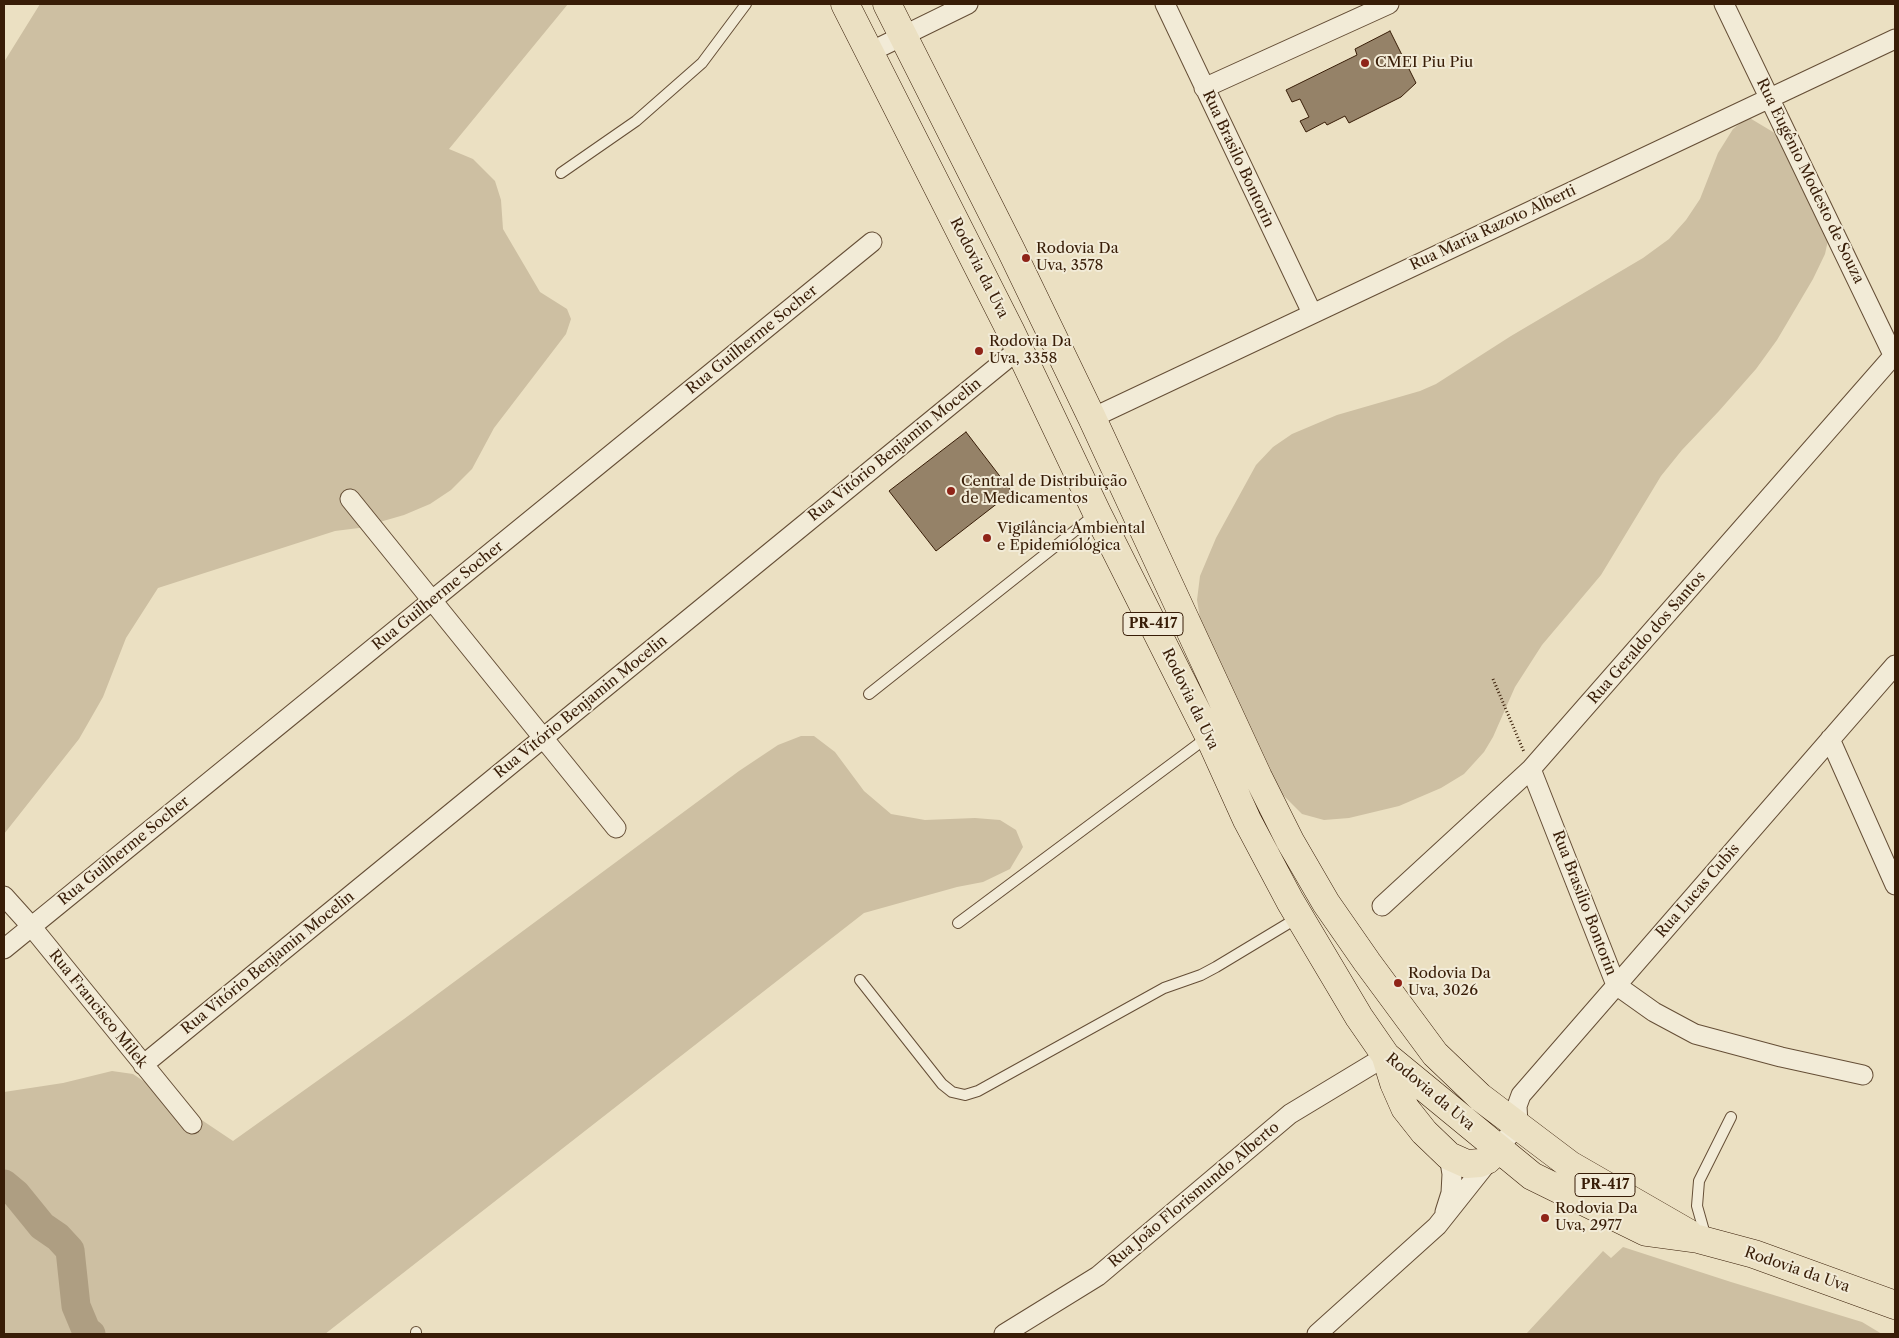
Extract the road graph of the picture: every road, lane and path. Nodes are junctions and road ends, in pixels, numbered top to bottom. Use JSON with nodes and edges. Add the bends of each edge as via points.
{"nodes":[{"id":1,"x":746,"y":4,"type":"edge"},
{"id":2,"x":845,"y":4,"type":"edge"},
{"id":3,"x":887,"y":4,"type":"edge"},
{"id":4,"x":968,"y":4,"type":"edge"},
{"id":5,"x":1165,"y":4,"type":"edge"},
{"id":6,"x":1389,"y":4,"type":"edge"},
{"id":7,"x":1724,"y":4,"type":"edge"},
{"id":8,"x":902,"y":36,"type":"junction"},
{"id":9,"x":1895,"y":39,"type":"edge"},
{"id":10,"x":870,"y":52,"type":"junction"},
{"id":11,"x":1204,"y":88,"type":"junction"},
{"id":12,"x":1770,"y":98,"type":"junction"},
{"id":13,"x":561,"y":173,"type":"dead end"},
{"id":14,"x":872,"y":242,"type":"dead end"},
{"id":15,"x":1312,"y":314,"type":"junction"},
{"id":16,"x":1019,"y":349,"type":"junction"},
{"id":17,"x":1895,"y":356,"type":"edge"},
{"id":18,"x":1092,"y":418,"type":"junction"},
{"id":19,"x":350,"y":499,"type":"dead end"},
{"id":20,"x":1097,"y":513,"type":"junction"},
{"id":21,"x":432,"y":601,"type":"junction"},
{"id":22,"x":1895,"y":665,"type":"edge"},
{"id":23,"x":1493,"y":679,"type":"dead end"},
{"id":24,"x":869,"y":694,"type":"dead end"},
{"id":25,"x":1210,"y":736,"type":"junction"},
{"id":26,"x":543,"y":738,"type":"junction"},
{"id":27,"x":1830,"y":739,"type":"junction"},
{"id":28,"x":1531,"y":769,"type":"junction"},
{"id":29,"x":616,"y":828,"type":"dead end"},
{"id":30,"x":1895,"y":885,"type":"edge"},
{"id":31,"x":4,"y":896,"type":"edge"},
{"id":32,"x":1382,"y":906,"type":"dead end"},
{"id":33,"x":1300,"y":917,"type":"junction"},
{"id":34,"x":958,"y":923,"type":"dead end"},
{"id":35,"x":31,"y":926,"type":"junction"},
{"id":36,"x":4,"y":949,"type":"edge"},
{"id":37,"x":860,"y":980,"type":"dead end"},
{"id":38,"x":1616,"y":985,"type":"junction"},
{"id":39,"x":1386,"y":1056,"type":"junction"},
{"id":40,"x":144,"y":1064,"type":"junction"},
{"id":41,"x":1863,"y":1075,"type":"dead end"},
{"id":42,"x":1731,"y":1117,"type":"dead end"},
{"id":43,"x":192,"y":1124,"type":"dead end"},
{"id":44,"x":1518,"y":1124,"type":"junction"},
{"id":45,"x":1498,"y":1149,"type":"junction"},
{"id":46,"x":1449,"y":1156,"type":"junction"},
{"id":47,"x":1437,"y":1226,"type":"junction"},
{"id":48,"x":1702,"y":1240,"type":"junction"},
{"id":49,"x":1895,"y":1305,"type":"edge"},
{"id":50,"x":1006,"y":1334,"type":"edge"},
{"id":51,"x":1317,"y":1334,"type":"edge"}],
"edges":[{"from":1,"to":13,"type":"lane","via":[[702,63],[636,121]]},
{"from":2,"to":10,"type":"main road","name":"Rodovia da Uva","number":"PR-417"},
{"from":3,"to":8,"type":"main road","name":"Rodovia da Uva","number":"PR-417"},
{"from":4,"to":8,"type":"street"},
{"from":5,"to":11,"type":"street","name":"Rua Brasilo Bontorin"},
{"from":6,"to":11,"type":"street"},
{"from":7,"to":12,"type":"street","name":"Rua Eugênio Modesto de Souza"},
{"from":8,"to":10,"type":"street"},
{"from":8,"to":18,"type":"main road","name":"Rodovia da Uva","number":"PR-417"},
{"from":9,"to":12,"type":"street","name":"Rua Maria Razoto Alberti"},
{"from":10,"to":16,"type":"main road","name":"Rodovia da Uva","number":"PR-417"},
{"from":11,"to":15,"type":"street","name":"Rua Brasilo Bontorin"},
{"from":12,"to":15,"type":"street","name":"Rua Maria Razoto Alberti"},
{"from":12,"to":17,"type":"street","name":"Rua Eugênio Modesto de Souza"},
{"from":14,"to":21,"type":"street","name":"Rua Guilherme Socher"},
{"from":15,"to":18,"type":"street","name":"Rua Maria Razoto Alberti"},
{"from":16,"to":20,"type":"main road","name":"Rodovia da Uva","number":"PR-417"},
{"from":16,"to":26,"type":"street","name":"Rua Vitório Benjamin Mocelin"},
{"from":17,"to":28,"type":"street","name":"Rua Geraldo dos Santos"},
{"from":18,"to":44,"type":"main road","name":"Rodovia da Uva","number":"PR-417","via":[[1258,777],[1326,903],[1435,1054],[1480,1097]]},
{"from":19,"to":21,"type":"street"},
{"from":20,"to":24,"type":"lane"},
{"from":20,"to":25,"type":"main road","name":"Rodovia da Uva","number":"PR-417"},
{"from":21,"to":26,"type":"street"},
{"from":21,"to":35,"type":"street","name":"Rua Guilherme Socher"},
{"from":22,"to":27,"type":"street","name":"Rua Lucas Cubis"},
{"from":23,"to":28,"type":"path"},
{"from":25,"to":33,"type":"main road","name":"Rodovia da Uva","number":"PR-417","via":[[1247,820]]},
{"from":25,"to":34,"type":"lane"},
{"from":26,"to":29,"type":"street"},
{"from":26,"to":40,"type":"street","name":"Rua Vitório Benjamin Mocelin"},
{"from":27,"to":30,"type":"street"},
{"from":27,"to":38,"type":"street","name":"Rua Lucas Cubis"},
{"from":28,"to":32,"type":"street","name":"Rua Geraldo dos Santos"},
{"from":28,"to":38,"type":"street","name":"Rua Brasilio Bontorin"},
{"from":31,"to":35,"type":"street","name":"Rua Francisco Milek"},
{"from":33,"to":37,"type":"lane","via":[[1201,975],[1164,988],[978,1092],[965,1095],[952,1092],[942,1084]]},
{"from":33,"to":39,"type":"main road","name":"Rodovia da Uva","number":"PR-417"},
{"from":35,"to":36,"type":"street","name":"Rua Guilherme Socher"},
{"from":35,"to":40,"type":"street","name":"Rua Francisco Milek"},
{"from":38,"to":41,"type":"street","name":"Rua Brasilio Bontorin","via":[[1654,1012],[1695,1034]]},
{"from":38,"to":44,"type":"street","name":"Rua Lucas Cubis","via":[[1521,1095],[1517,1106]]},
{"from":39,"to":45,"type":"main road","name":"Rodovia da Uva","number":"PR-417"},
{"from":39,"to":46,"type":"main road","via":[[1405,1108]]},
{"from":39,"to":50,"type":"street","name":"Rua João Florismundo Alberto","via":[[1290,1114],[1098,1276]]},
{"from":40,"to":43,"type":"street","name":"Rua Francisco Milek"},
{"from":42,"to":48,"type":"lane","via":[[1700,1181],[1697,1206]]},
{"from":44,"to":45,"type":"street"},
{"from":44,"to":48,"type":"main road","name":"Rodovia da Uva","number":"PR-417","via":[[1570,1165]]},
{"from":45,"to":46,"type":"main road","via":[[1480,1163],[1467,1164]]},
{"from":45,"to":47,"type":"street"},
{"from":45,"to":48,"type":"main road","name":"Rodovia da Uva","number":"PR-417","via":[[1532,1176],[1646,1232]]},
{"from":46,"to":47,"type":"street","via":[[1451,1193]]},
{"from":47,"to":51,"type":"street"},
{"from":48,"to":49,"type":"main road","name":"Rodovia da Uva","number":"PR-417","via":[[1754,1254]]}]}
